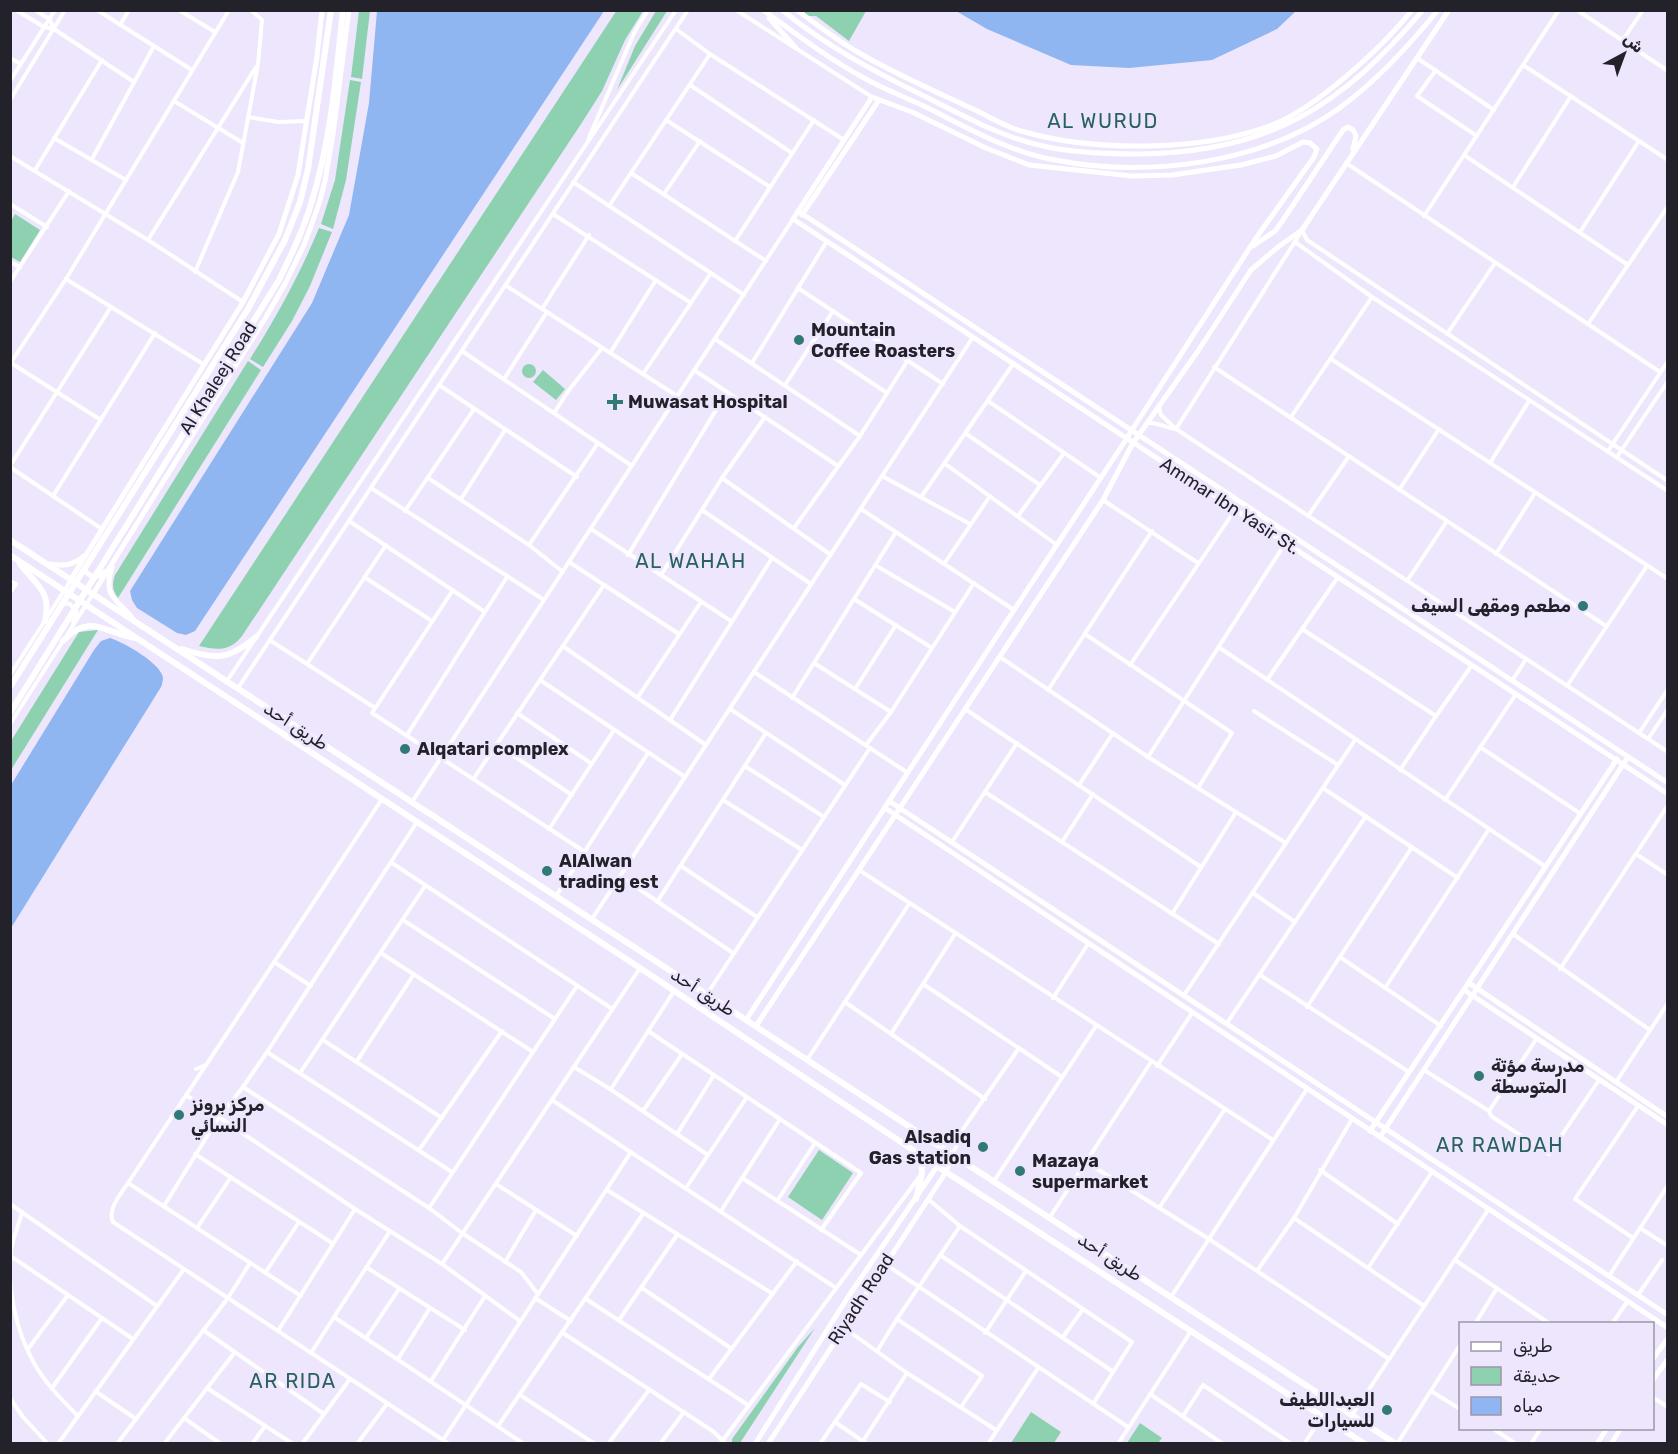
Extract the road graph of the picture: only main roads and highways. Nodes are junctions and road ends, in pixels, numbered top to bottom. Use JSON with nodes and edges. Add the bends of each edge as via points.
{"nodes":[{"id":1,"x":343,"y":10,"type":"edge"},
{"id":2,"x":330,"y":13,"type":"edge"},
{"id":3,"x":10,"y":540,"type":"edge"},
{"id":4,"x":14,"y":557,"type":"edge"},
{"id":5,"x":45,"y":621,"type":"road end"},
{"id":6,"x":256,"y":637,"type":"road end"},
{"id":7,"x":138,"y":639,"type":"junction"},
{"id":8,"x":63,"y":641,"type":"road end"},
{"id":9,"x":172,"y":646,"type":"junction"},
{"id":10,"x":10,"y":687,"type":"edge"},
{"id":11,"x":10,"y":713,"type":"edge"},
{"id":12,"x":921,"y":1154,"type":"junction"},
{"id":13,"x":916,"y":1199,"type":"road end"},
{"id":14,"x":1365,"y":1443,"type":"edge"},
{"id":15,"x":1396,"y":1443,"type":"edge"}],
"edges":[{"from":1,"to":11,"type":"main road","name":"Al Khaleej Road","via":[[320,172],[297,243],[251,326]]},
{"from":2,"to":10,"type":"main road","name":"Al Khaleej Road","via":[[308,169],[285,240],[189,404]]},
{"from":3,"to":9,"type":"main road","name":"طريق أحد"},
{"from":4,"to":5,"type":"main road","via":[[42,589]]},
{"from":4,"to":7,"type":"main road","name":"طريق أحد"},
{"from":6,"to":9,"type":"main road","via":[[241,650],[218,657]]},
{"from":7,"to":8,"type":"main road","via":[[100,626],[88,626],[72,631]]},
{"from":7,"to":12,"type":"main road","name":"طريق أحد"},
{"from":9,"to":15,"type":"main road","name":"طريق أحد"},
{"from":12,"to":13,"type":"main road","via":[[922,1173]]},
{"from":12,"to":14,"type":"main road","name":"طريق أحد"}]}
